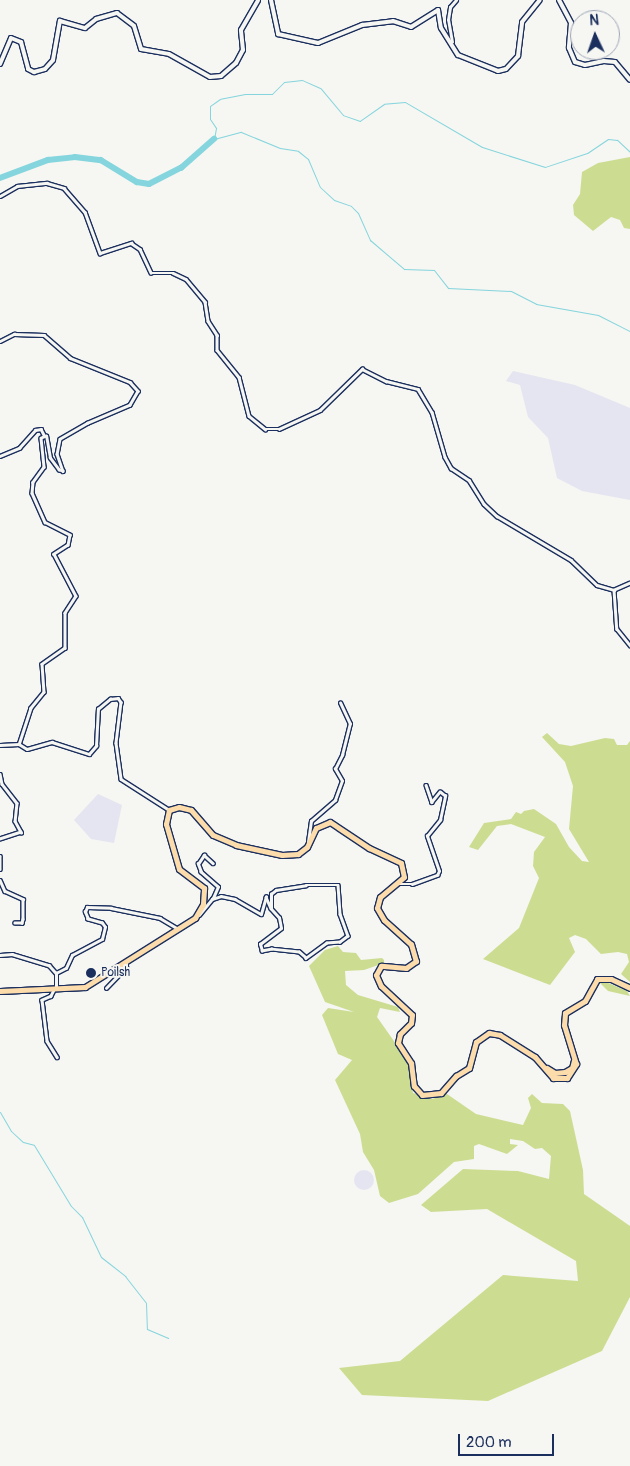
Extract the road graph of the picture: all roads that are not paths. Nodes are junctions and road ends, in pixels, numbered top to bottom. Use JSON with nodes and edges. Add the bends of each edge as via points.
{"nodes":[{"id":1,"x":258,"y":0,"type":"edge"},
{"id":2,"x":271,"y":0,"type":"edge"},
{"id":3,"x":456,"y":0,"type":"edge"},
{"id":4,"x":540,"y":0,"type":"edge"},
{"id":5,"x":559,"y":0,"type":"edge"},
{"id":6,"x":452,"y":42,"type":"junction"},
{"id":7,"x":0,"y":64,"type":"edge"},
{"id":8,"x":630,"y":80,"type":"edge"},
{"id":9,"x":0,"y":196,"type":"edge"},
{"id":10,"x":0,"y":341,"type":"edge"},
{"id":11,"x":44,"y":435,"type":"junction"},
{"id":12,"x":0,"y":456,"type":"edge"},
{"id":13,"x":630,"y":583,"type":"edge"},
{"id":14,"x":614,"y":590,"type":"junction"},
{"id":15,"x":630,"y":645,"type":"edge"},
{"id":16,"x":340,"y":703,"type":"dead end"},
{"id":17,"x":19,"y":744,"type":"junction"},
{"id":18,"x":0,"y":745,"type":"edge"},
{"id":19,"x":0,"y":774,"type":"edge"},
{"id":20,"x":426,"y":785,"type":"dead end"},
{"id":21,"x":169,"y":810,"type":"junction"},
{"id":22,"x":0,"y":839,"type":"edge"},
{"id":23,"x":308,"y":845,"type":"junction"},
{"id":24,"x":0,"y":856,"type":"edge"},
{"id":25,"x":213,"y":863,"type":"dead end"},
{"id":26,"x":0,"y":870,"type":"edge"},
{"id":27,"x":0,"y":880,"type":"edge"},
{"id":28,"x":397,"y":884,"type":"junction"},
{"id":29,"x":212,"y":899,"type":"junction"},
{"id":30,"x":271,"y":909,"type":"junction"},
{"id":31,"x":16,"y":923,"type":"dead end"},
{"id":32,"x":189,"y":923,"type":"junction"},
{"id":33,"x":178,"y":929,"type":"junction"},
{"id":34,"x":0,"y":955,"type":"edge"},
{"id":35,"x":126,"y":962,"type":"junction"},
{"id":36,"x":56,"y":973,"type":"junction"},
{"id":37,"x":106,"y":988,"type":"dead end"},
{"id":38,"x":630,"y":988,"type":"edge"},
{"id":39,"x":55,"y":990,"type":"junction"},
{"id":40,"x":0,"y":991,"type":"edge"},
{"id":41,"x":57,"y":1058,"type":"dead end"}],
"edges":[{"from":1,"to":7,"type":"main road","via":[[241,30],[242,53],[231,69],[216,78],[169,54],[141,50],[134,26],[117,13],[96,20],[85,28],[60,21],[53,60],[40,72],[28,69],[21,42],[12,38]]},
{"from":2,"to":6,"type":"main road","via":[[275,28],[283,37],[321,43],[362,25],[393,21],[411,27],[437,10],[441,28]]},
{"from":3,"to":6,"type":"street","via":[[450,7],[448,20]]},
{"from":4,"to":6,"type":"main road","via":[[525,15],[521,49],[506,69],[498,71],[465,60]]},
{"from":5,"to":8,"type":"main road","via":[[571,23],[569,48],[575,62],[585,65],[614,62]]},
{"from":9,"to":14,"type":"street","via":[[16,186],[47,183],[64,188],[85,212],[100,253],[131,243],[140,249],[151,273],[173,273],[186,279],[205,302],[208,321],[217,335],[217,350],[239,377],[249,416],[265,429],[279,429],[320,410],[362,369],[397,385],[418,389],[432,412],[445,457],[452,468],[469,480],[484,504],[497,516],[571,560],[596,585]]},
{"from":10,"to":11,"type":"street","via":[[14,334],[44,335],[70,358],[109,372],[137,388],[137,396],[130,405],[88,423],[58,441],[57,454],[64,471],[59,470],[50,458]]},
{"from":11,"to":12,"type":"street","via":[[41,429],[35,430],[19,448]]},
{"from":11,"to":17,"type":"street","via":[[41,447],[44,469],[33,482],[32,493],[45,522],[70,535],[68,545],[54,554],[76,596],[65,613],[65,648],[42,664],[44,692],[31,708]]},
{"from":13,"to":14,"type":"street"},
{"from":14,"to":15,"type":"street","via":[[617,629]]},
{"from":16,"to":23,"type":"street","via":[[350,724],[342,755],[334,769],[342,781],[335,800],[311,821]]},
{"from":17,"to":18,"type":"street"},
{"from":17,"to":21,"type":"street","via":[[27,748],[52,742],[89,754],[96,746],[98,709],[112,698],[118,698],[121,704],[116,743],[121,779]]},
{"from":19,"to":22,"type":"street","via":[[2,784],[17,803],[15,821],[21,832]]},
{"from":20,"to":28,"type":"street","via":[[430,802],[440,792],[445,796],[440,820],[427,836],[439,871],[437,875],[416,883]]},
{"from":21,"to":23,"type":"highway","via":[[188,809],[209,832],[236,845],[291,856],[301,853]]},
{"from":21,"to":32,"type":"highway","via":[[166,824],[176,863],[204,890],[202,906]]},
{"from":23,"to":28,"type":"highway","via":[[319,826],[327,822],[335,824],[369,848],[399,861],[405,874]]},
{"from":24,"to":26,"type":"street"},
{"from":25,"to":29,"type":"street","via":[[204,855],[198,864],[201,872],[218,886]]},
{"from":27,"to":31,"type":"street","via":[[5,891],[23,898],[22,923]]},
{"from":28,"to":38,"type":"highway","via":[[380,897],[378,910],[384,920],[409,942],[416,961],[404,968],[381,966],[376,975],[381,986],[412,1015],[411,1023],[397,1041],[411,1063],[417,1092],[429,1096],[445,1090],[454,1077],[470,1067],[475,1045],[487,1033],[501,1036],[536,1057],[552,1077],[567,1078],[576,1068],[564,1025],[567,1011],[584,1002],[593,982],[599,979],[611,979]]},
{"from":29,"to":30,"type":"street","via":[[221,896],[235,899],[261,914],[265,897]]},
{"from":29,"to":32,"type":"street"},
{"from":30,"to":30,"type":"street","via":[[279,918],[281,928],[260,944],[262,951],[299,952],[306,958],[327,943],[340,942],[348,936],[340,914],[338,885],[309,884],[276,890],[271,894]]},
{"from":32,"to":33,"type":"highway"},
{"from":33,"to":35,"type":"highway"},
{"from":33,"to":36,"type":"street","via":[[160,918],[111,908],[87,907],[88,918],[103,924],[102,938],[76,952],[66,968]]},
{"from":34,"to":36,"type":"street","via":[[12,954],[49,965]]},
{"from":35,"to":37,"type":"street","via":[[126,968]]},
{"from":35,"to":39,"type":"highway","via":[[85,987]]},
{"from":36,"to":39,"type":"street"},
{"from":39,"to":40,"type":"highway"},
{"from":39,"to":41,"type":"street","via":[[42,1000],[47,1041]]}]}
